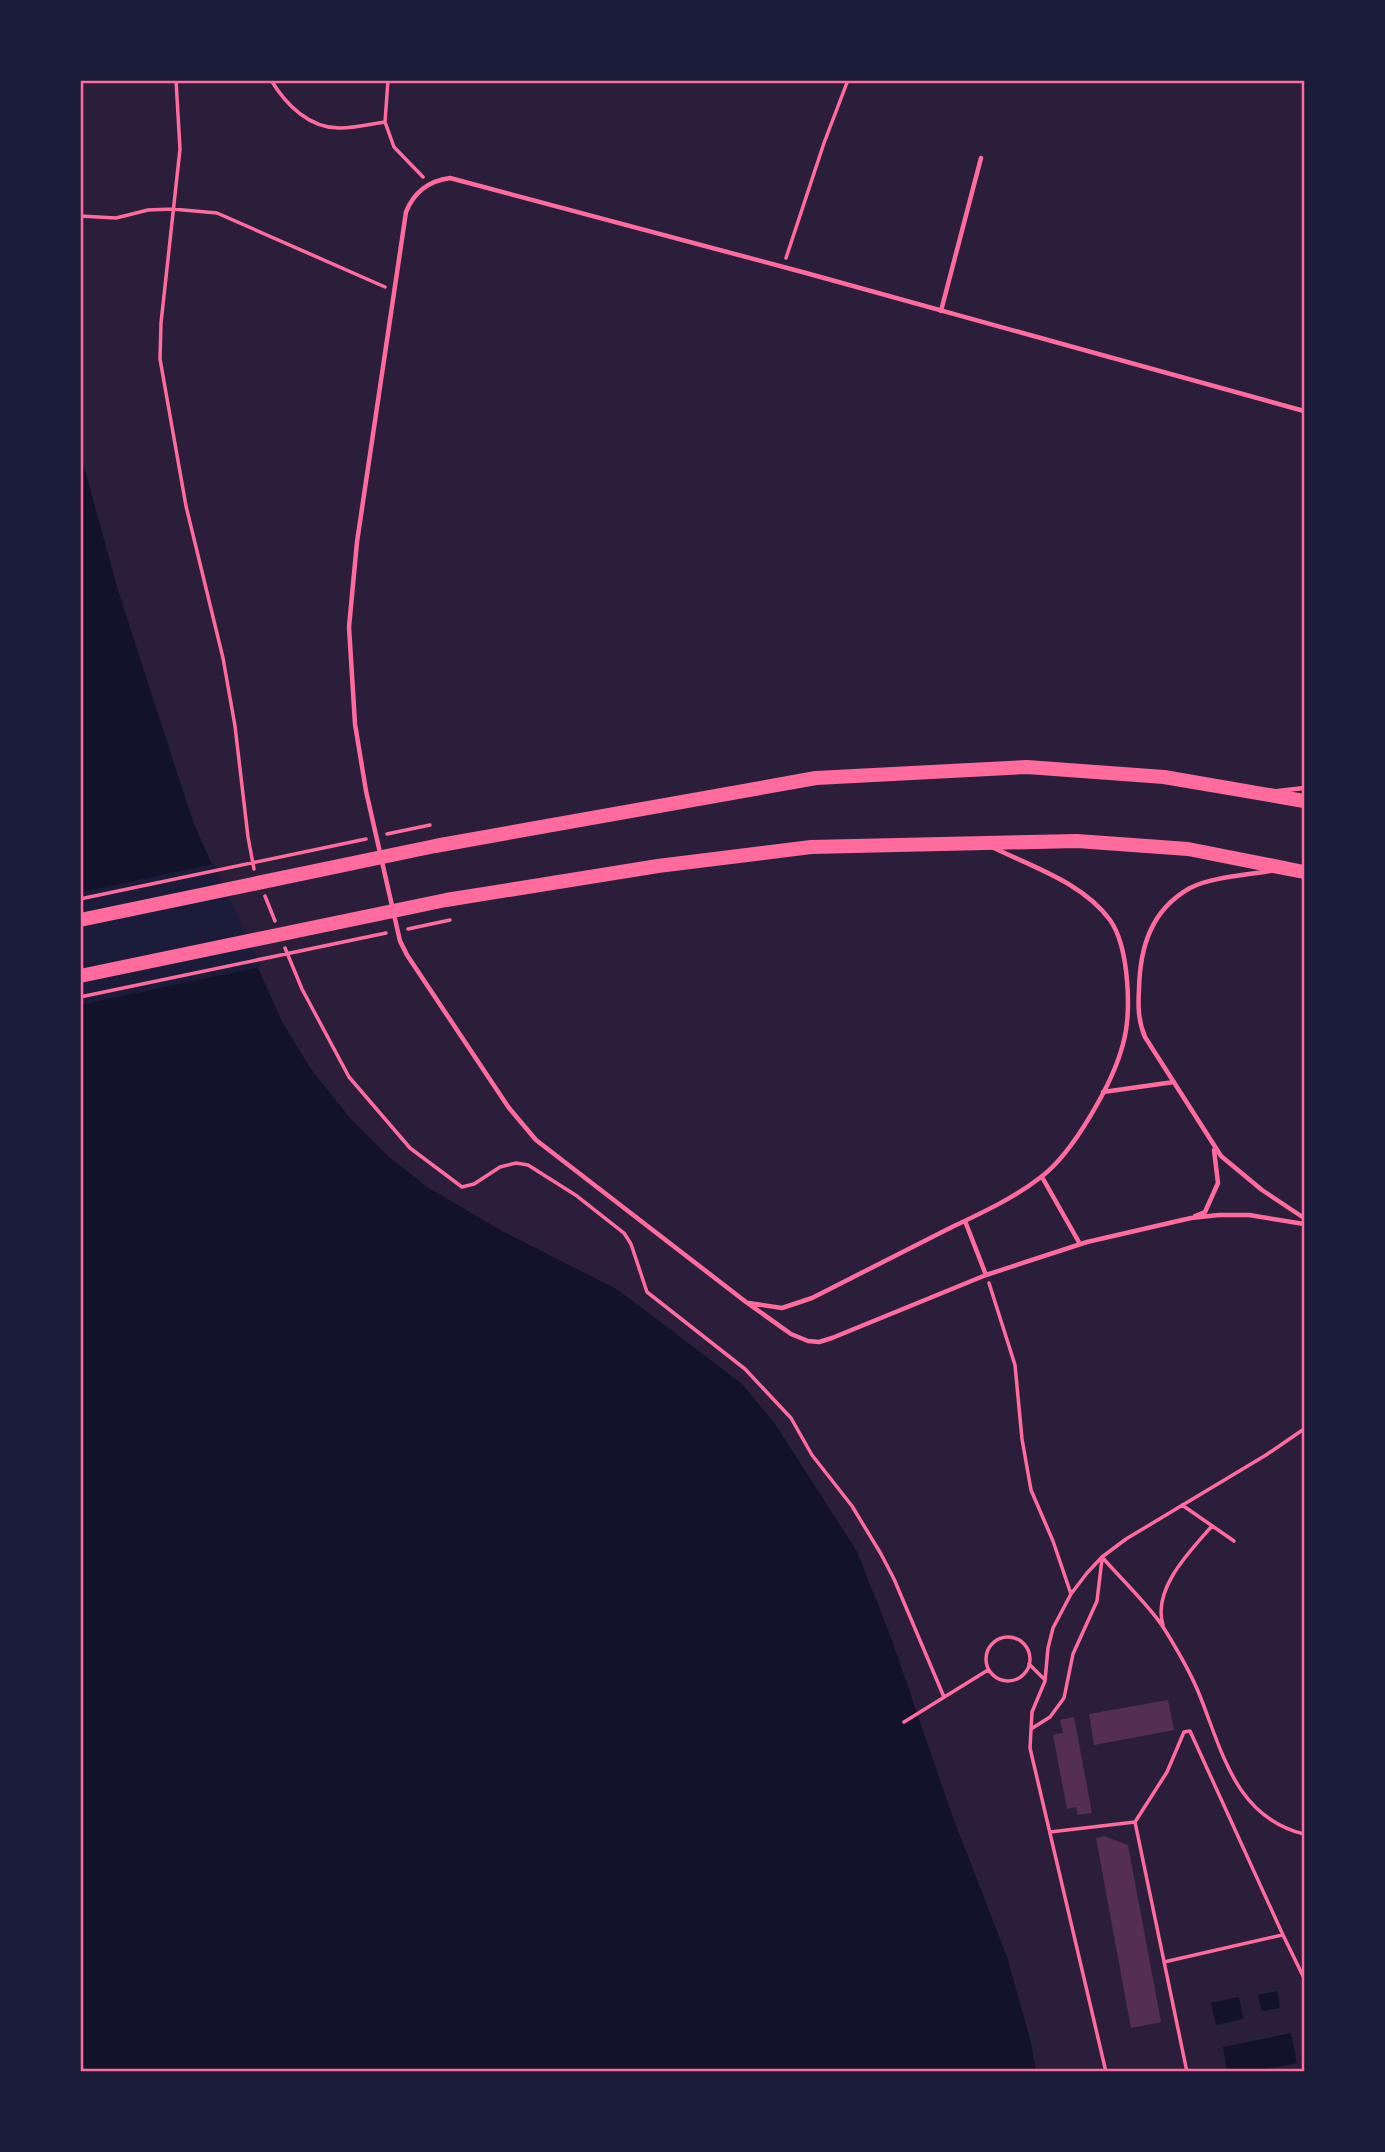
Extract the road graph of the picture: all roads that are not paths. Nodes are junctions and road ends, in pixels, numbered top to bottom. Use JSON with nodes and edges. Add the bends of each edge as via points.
{"nodes":[{"id":1,"x":981,"y":158,"type":"dead end"},
{"id":2,"x":941,"y":311,"type":"junction"},
{"id":3,"x":1304,"y":411,"type":"edge"},
{"id":4,"x":1304,"y":788,"type":"edge"},
{"id":5,"x":1264,"y":793,"type":"junction"},
{"id":6,"x":1304,"y":801,"type":"edge"},
{"id":7,"x":981,"y":841,"type":"junction"},
{"id":8,"x":1284,"y":868,"type":"junction"},
{"id":9,"x":1304,"y":872,"type":"edge"},
{"id":10,"x":80,"y":920,"type":"edge"},
{"id":11,"x":80,"y":976,"type":"edge"},
{"id":12,"x":1174,"y":1082,"type":"junction"},
{"id":13,"x":1103,"y":1092,"type":"junction"},
{"id":14,"x":1214,"y":1147,"type":"junction"},
{"id":15,"x":1042,"y":1177,"type":"junction"},
{"id":16,"x":1191,"y":1218,"type":"junction"},
{"id":17,"x":1304,"y":1218,"type":"edge"},
{"id":18,"x":965,"y":1221,"type":"junction"},
{"id":19,"x":1304,"y":1224,"type":"edge"},
{"id":20,"x":1080,"y":1244,"type":"junction"},
{"id":21,"x":986,"y":1275,"type":"junction"},
{"id":22,"x":746,"y":1302,"type":"junction"}],
"edges":[{"from":1,"to":2,"type":"lane"},
{"from":2,"to":3,"type":"lane"},
{"from":2,"to":22,"type":"lane","via":[[450,178],[430,183],[414,197],[407,212],[357,542],[349,649],[366,791],[400,941],[509,1108],[536,1140]]},
{"from":4,"to":5,"type":"lane"},
{"from":5,"to":6,"type":"main road"},
{"from":5,"to":10,"type":"main road","via":[[1164,777],[1027,767],[816,778],[435,846]]},
{"from":7,"to":8,"type":"main road","via":[[1174,848]]},
{"from":7,"to":11,"type":"main road","via":[[811,847],[658,866],[446,900]]},
{"from":7,"to":13,"type":"lane","via":[[1084,894],[1111,921],[1126,973],[1126,1015],[1124,1043]]},
{"from":8,"to":9,"type":"main road"},
{"from":8,"to":12,"type":"lane","via":[[1192,887],[1164,911],[1146,937],[1139,970],[1140,1024]]},
{"from":12,"to":13,"type":"lane"},
{"from":12,"to":14,"type":"lane"},
{"from":13,"to":15,"type":"lane","via":[[1077,1135]]},
{"from":14,"to":16,"type":"lane","via":[[1218,1183],[1205,1212]]},
{"from":14,"to":17,"type":"lane","via":[[1262,1190]]},
{"from":15,"to":18,"type":"lane"},
{"from":15,"to":20,"type":"lane"},
{"from":16,"to":19,"type":"lane","via":[[1249,1215]]},
{"from":16,"to":20,"type":"lane"},
{"from":18,"to":21,"type":"lane"},
{"from":18,"to":22,"type":"lane","via":[[791,1306],[772,1308]]},
{"from":20,"to":21,"type":"lane"},
{"from":21,"to":22,"type":"lane","via":[[819,1342],[796,1337]]}]}
